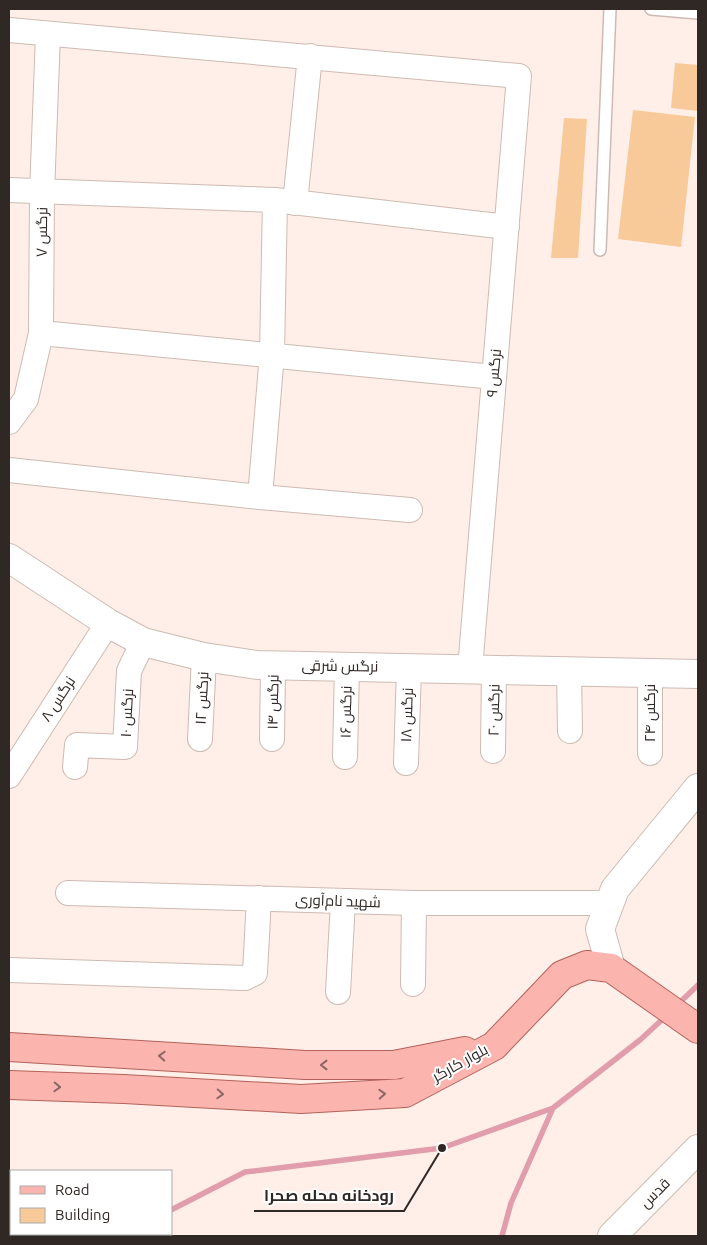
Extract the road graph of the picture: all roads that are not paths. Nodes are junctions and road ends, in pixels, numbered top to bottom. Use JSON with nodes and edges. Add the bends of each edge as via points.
{"nodes":[{"id":1,"x":610,"y":9,"type":"edge"},
{"id":2,"x":651,"y":9,"type":"edge"},
{"id":3,"x":698,"y":13,"type":"edge"},
{"id":4,"x":9,"y":30,"type":"edge"},
{"id":5,"x":48,"y":34,"type":"junction"},
{"id":6,"x":310,"y":56,"type":"junction"},
{"id":7,"x":9,"y":190,"type":"edge"},
{"id":8,"x":42,"y":193,"type":"junction"},
{"id":9,"x":285,"y":202,"type":"junction"},
{"id":10,"x":506,"y":227,"type":"junction"},
{"id":11,"x":600,"y":250,"type":"dead end"},
{"id":12,"x":41,"y":333,"type":"junction"},
{"id":13,"x":272,"y":354,"type":"junction"},
{"id":14,"x":494,"y":377,"type":"junction"},
{"id":15,"x":9,"y":422,"type":"edge"},
{"id":16,"x":9,"y":470,"type":"edge"},
{"id":17,"x":260,"y":497,"type":"junction"},
{"id":18,"x":410,"y":510,"type":"dead end"},
{"id":19,"x":9,"y":558,"type":"edge"},
{"id":20,"x":108,"y":623,"type":"junction"},
{"id":21,"x":144,"y":642,"type":"junction"},
{"id":22,"x":204,"y":657,"type":"junction"},
{"id":23,"x":273,"y":666,"type":"junction"},
{"id":24,"x":347,"y":666,"type":"junction"},
{"id":25,"x":409,"y":668,"type":"junction"},
{"id":26,"x":482,"y":669,"type":"junction"},
{"id":27,"x":569,"y":670,"type":"junction"},
{"id":28,"x":650,"y":672,"type":"junction"},
{"id":29,"x":698,"y":674,"type":"edge"},
{"id":30,"x":570,"y":731,"type":"dead end"},
{"id":31,"x":200,"y":739,"type":"dead end"},
{"id":32,"x":272,"y":739,"type":"dead end"},
{"id":33,"x":17,"y":750,"type":"edge"},
{"id":34,"x":493,"y":751,"type":"dead end"},
{"id":35,"x":650,"y":753,"type":"dead end"},
{"id":36,"x":345,"y":757,"type":"dead end"},
{"id":37,"x":406,"y":763,"type":"dead end"},
{"id":38,"x":75,"y":767,"type":"dead end"},
{"id":39,"x":9,"y":776,"type":"edge"},
{"id":40,"x":698,"y":788,"type":"edge"},
{"id":41,"x":68,"y":893,"type":"dead end"},
{"id":42,"x":259,"y":898,"type":"junction"},
{"id":43,"x":342,"y":901,"type":"junction"},
{"id":44,"x":414,"y":903,"type":"junction"},
{"id":45,"x":609,"y":903,"type":"junction"},
{"id":46,"x":611,"y":968,"type":"junction"},
{"id":47,"x":9,"y":970,"type":"edge"},
{"id":48,"x":413,"y":984,"type":"dead end"},
{"id":49,"x":338,"y":992,"type":"dead end"},
{"id":50,"x":698,"y":1029,"type":"edge"},
{"id":51,"x":494,"y":1046,"type":"junction"},
{"id":52,"x":9,"y":1047,"type":"edge"},
{"id":53,"x":9,"y":1086,"type":"edge"},
{"id":54,"x":698,"y":1149,"type":"edge"},
{"id":55,"x":612,"y":1236,"type":"edge"}],
"edges":[{"from":1,"to":11,"type":"lane"},
{"from":2,"to":3,"type":"lane"},
{"from":4,"to":5,"type":"street"},
{"from":5,"to":6,"type":"street"},
{"from":5,"to":8,"type":"street","name":"نرگس ۷"},
{"from":6,"to":9,"type":"street"},
{"from":6,"to":10,"type":"street","name":"نرگس ۹","via":[[519,76]]},
{"from":7,"to":8,"type":"street"},
{"from":8,"to":9,"type":"street"},
{"from":8,"to":12,"type":"street","name":"نرگس ۷"},
{"from":9,"to":10,"type":"street"},
{"from":9,"to":13,"type":"street"},
{"from":10,"to":14,"type":"street","name":"نرگس ۹"},
{"from":12,"to":13,"type":"street"},
{"from":12,"to":15,"type":"street","name":"نرگس ۷","via":[[26,399]]},
{"from":13,"to":14,"type":"street"},
{"from":13,"to":17,"type":"street"},
{"from":14,"to":26,"type":"street","name":"نرگس ۹"},
{"from":16,"to":17,"type":"street"},
{"from":17,"to":18,"type":"street"},
{"from":19,"to":20,"type":"street","name":"نرگس شرقی"},
{"from":20,"to":21,"type":"street","name":"نرگس شرقی"},
{"from":20,"to":33,"type":"street","name":"نرگس ۸"},
{"from":21,"to":22,"type":"street","name":"نرگس شرقی"},
{"from":21,"to":38,"type":"street","name":"نرگس ۱۰","via":[[129,672],[126,747],[77,745]]},
{"from":22,"to":23,"type":"street","name":"نرگس شرقی"},
{"from":22,"to":31,"type":"street","name":"نرگس ۱۲"},
{"from":23,"to":24,"type":"street","name":"نرگس شرقی"},
{"from":23,"to":32,"type":"street","name":"نرگس ۱۴"},
{"from":24,"to":25,"type":"street","name":"نرگس شرقی"},
{"from":24,"to":36,"type":"street","name":"نرگس ۱۶"},
{"from":25,"to":26,"type":"street","name":"نرگس شرقی"},
{"from":25,"to":37,"type":"street","name":"نرگس ۱۸"},
{"from":26,"to":27,"type":"street","name":"نرگس شرقی"},
{"from":26,"to":34,"type":"street","name":"نرگس ۲۰"},
{"from":27,"to":28,"type":"street","name":"نرگس شرقی"},
{"from":27,"to":30,"type":"street"},
{"from":28,"to":29,"type":"street","name":"نرگس شرقی"},
{"from":28,"to":35,"type":"street","name":"نرگس ۲۴"},
{"from":33,"to":39,"type":"street","name":"نرگس ۸"},
{"from":40,"to":45,"type":"street","via":[[615,889]]},
{"from":41,"to":42,"type":"street","name":"شهید نام‌آوری"},
{"from":42,"to":43,"type":"street","name":"شهید نام‌آوری"},
{"from":42,"to":47,"type":"street","via":[[255,973],[245,978]]},
{"from":43,"to":44,"type":"street","name":"شهید نام‌آوری"},
{"from":43,"to":49,"type":"street"},
{"from":44,"to":45,"type":"street","name":"شهید نام‌آوری"},
{"from":44,"to":48,"type":"street"},
{"from":45,"to":46,"type":"street","via":[[600,929]]},
{"from":46,"to":50,"type":"main road"},
{"from":46,"to":51,"type":"main road","via":[[586,965],[562,975]]},
{"from":51,"to":52,"type":"main road","name":"بلوار کارگر","one_way":true,"via":[[394,1065],[305,1065]]},
{"from":53,"to":51,"type":"main road","name":"بلوار کارگر","one_way":true,"via":[[301,1098],[404,1093]]},
{"from":54,"to":55,"type":"street","name":"قدس"}]}
